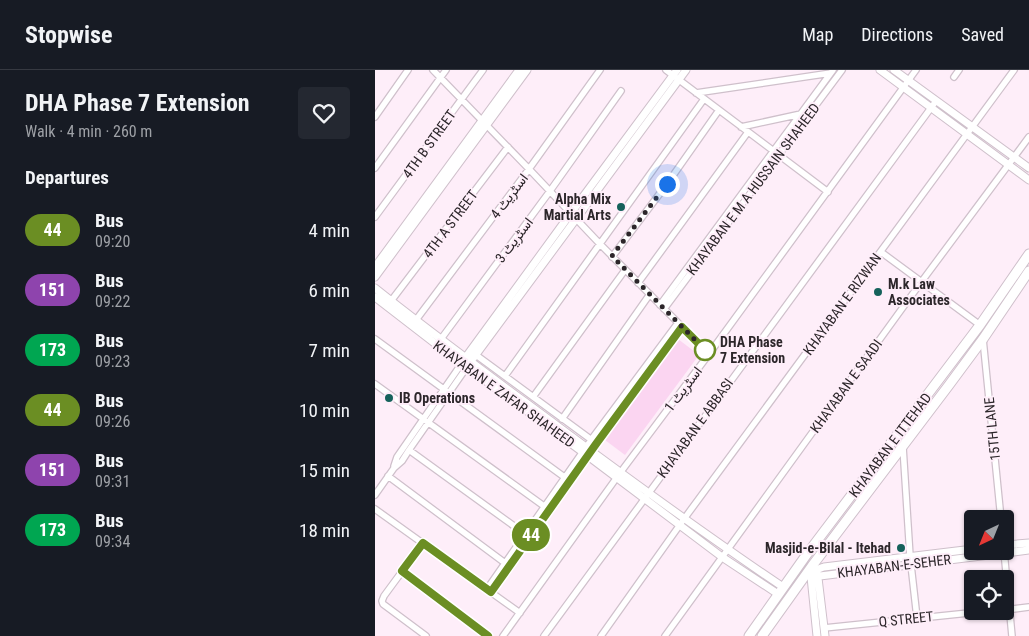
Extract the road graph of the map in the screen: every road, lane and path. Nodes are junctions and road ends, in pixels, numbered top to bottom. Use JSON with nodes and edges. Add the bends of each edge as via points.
{"nodes":[{"id":1,"x":408,"y":70,"type":"edge"},
{"id":2,"x":433,"y":70,"type":"edge"},
{"id":3,"x":446,"y":70,"type":"edge"},
{"id":4,"x":483,"y":70,"type":"edge"},
{"id":5,"x":519,"y":70,"type":"edge"},
{"id":6,"x":527,"y":70,"type":"edge"},
{"id":7,"x":600,"y":70,"type":"edge"},
{"id":8,"x":665,"y":70,"type":"edge"},
{"id":9,"x":685,"y":70,"type":"edge"},
{"id":10,"x":842,"y":70,"type":"edge"},
{"id":11,"x":880,"y":70,"type":"edge"},
{"id":12,"x":894,"y":70,"type":"edge"},
{"id":13,"x":916,"y":70,"type":"edge"},
{"id":14,"x":959,"y":70,"type":"edge"},
{"id":15,"x":1014,"y":70,"type":"edge"},
{"id":16,"x":832,"y":72,"type":"edge"},
{"id":17,"x":676,"y":75,"type":"edge"},
{"id":18,"x":954,"y":76,"type":"dead end"},
{"id":19,"x":441,"y":77,"type":"junction"},
{"id":20,"x":909,"y":81,"type":"junction"},
{"id":21,"x":904,"y":88,"type":"junction"},
{"id":22,"x":621,"y":91,"type":"dead end"},
{"id":23,"x":696,"y":93,"type":"junction"},
{"id":24,"x":462,"y":99,"type":"junction"},
{"id":25,"x":704,"y":99,"type":"junction"},
{"id":26,"x":935,"y":100,"type":"junction"},
{"id":27,"x":929,"y":107,"type":"junction"},
{"id":28,"x":719,"y":110,"type":"junction"},
{"id":29,"x":801,"y":114,"type":"junction"},
{"id":30,"x":375,"y":117,"type":"edge"},
{"id":31,"x":484,"y":122,"type":"junction"},
{"id":32,"x":741,"y":126,"type":"junction"},
{"id":33,"x":972,"y":127,"type":"junction"},
{"id":34,"x":748,"y":132,"type":"junction"},
{"id":35,"x":967,"y":135,"type":"junction"},
{"id":36,"x":1029,"y":137,"type":"edge"},
{"id":37,"x":509,"y":147,"type":"junction"},
{"id":38,"x":776,"y":153,"type":"junction"},
{"id":39,"x":1014,"y":157,"type":"junction"},
{"id":40,"x":1009,"y":165,"type":"junction"},
{"id":41,"x":375,"y":168,"type":"edge"},
{"id":42,"x":1029,"y":168,"type":"edge"},
{"id":43,"x":529,"y":169,"type":"junction"},
{"id":44,"x":1029,"y":180,"type":"edge"},
{"id":45,"x":550,"y":191,"type":"junction"},
{"id":46,"x":828,"y":192,"type":"junction"},
{"id":47,"x":573,"y":215,"type":"junction"},
{"id":48,"x":375,"y":217,"type":"edge"},
{"id":49,"x":599,"y":243,"type":"junction"},
{"id":50,"x":881,"y":252,"type":"junction"},
{"id":51,"x":1029,"y":254,"type":"edge"},
{"id":52,"x":612,"y":256,"type":"junction"},
{"id":53,"x":375,"y":267,"type":"edge"},
{"id":54,"x":625,"y":270,"type":"junction"},
{"id":55,"x":1029,"y":271,"type":"edge"},
{"id":56,"x":375,"y":277,"type":"edge"},
{"id":57,"x":922,"y":282,"type":"junction"},
{"id":58,"x":638,"y":283,"type":"junction"},
{"id":59,"x":375,"y":288,"type":"edge"},
{"id":60,"x":650,"y":294,"type":"junction"},
{"id":61,"x":375,"y":298,"type":"edge"},
{"id":62,"x":391,"y":301,"type":"junction"},
{"id":63,"x":662,"y":307,"type":"junction"},
{"id":64,"x":416,"y":320,"type":"junction"},
{"id":65,"x":680,"y":325,"type":"junction"},
{"id":66,"x":980,"y":325,"type":"junction"},
{"id":67,"x":375,"y":339,"type":"edge"},
{"id":68,"x":441,"y":339,"type":"junction"},
{"id":69,"x":983,"y":339,"type":"junction"},
{"id":70,"x":709,"y":354,"type":"junction"},
{"id":71,"x":475,"y":355,"type":"junction"},
{"id":72,"x":466,"y":362,"type":"junction"},
{"id":73,"x":505,"y":376,"type":"junction"},
{"id":74,"x":375,"y":384,"type":"edge"},
{"id":75,"x":443,"y":389,"type":"junction"},
{"id":76,"x":450,"y":394,"type":"junction"},
{"id":77,"x":533,"y":397,"type":"junction"},
{"id":78,"x":562,"y":419,"type":"junction"},
{"id":79,"x":426,"y":421,"type":"junction"},
{"id":80,"x":594,"y":442,"type":"junction"},
{"id":81,"x":903,"y":447,"type":"junction"},
{"id":82,"x":409,"y":450,"type":"junction"},
{"id":83,"x":587,"y":451,"type":"junction"},
{"id":84,"x":394,"y":468,"type":"junction"},
{"id":85,"x":388,"y":476,"type":"junction"},
{"id":86,"x":621,"y":477,"type":"junction"},
{"id":87,"x":568,"y":480,"type":"junction"},
{"id":88,"x":644,"y":494,"type":"junction"},
{"id":89,"x":375,"y":495,"type":"edge"},
{"id":90,"x":375,"y":509,"type":"edge"},
{"id":91,"x":547,"y":509,"type":"junction"},
{"id":92,"x":1000,"y":510,"type":"edge"},
{"id":93,"x":682,"y":522,"type":"junction"},
{"id":94,"x":525,"y":534,"type":"junction"},
{"id":95,"x":423,"y":543,"type":"junction"},
{"id":96,"x":1029,"y":543,"type":"edge"},
{"id":97,"x":1014,"y":547,"type":"edge"},
{"id":98,"x":727,"y":550,"type":"junction"},
{"id":99,"x":964,"y":550,"type":"edge"},
{"id":100,"x":1014,"y":550,"type":"edge"},
{"id":101,"x":1029,"y":550,"type":"edge"},
{"id":102,"x":964,"y":554,"type":"edge"},
{"id":103,"x":722,"y":557,"type":"junction"},
{"id":104,"x":910,"y":560,"type":"junction"},
{"id":105,"x":505,"y":563,"type":"junction"},
{"id":106,"x":402,"y":571,"type":"junction"},
{"id":107,"x":813,"y":574,"type":"junction"},
{"id":108,"x":489,"y":590,"type":"junction"},
{"id":109,"x":781,"y":591,"type":"junction"},
{"id":110,"x":1029,"y":607,"type":"edge"},
{"id":111,"x":1014,"y":608,"type":"edge"},
{"id":112,"x":520,"y":613,"type":"junction"},
{"id":113,"x":964,"y":613,"type":"edge"},
{"id":114,"x":917,"y":618,"type":"junction"},
{"id":115,"x":1009,"y":620,"type":"edge"},
{"id":116,"x":824,"y":628,"type":"junction"},
{"id":117,"x":422,"y":635,"type":"edge"},
{"id":118,"x":488,"y":636,"type":"edge"},
{"id":119,"x":503,"y":636,"type":"edge"},
{"id":120,"x":544,"y":636,"type":"edge"},
{"id":121,"x":601,"y":636,"type":"edge"},
{"id":122,"x":665,"y":636,"type":"edge"},
{"id":123,"x":749,"y":636,"type":"edge"},
{"id":124,"x":762,"y":636,"type":"edge"},
{"id":125,"x":817,"y":636,"type":"edge"},
{"id":126,"x":825,"y":636,"type":"edge"},
{"id":127,"x":1012,"y":636,"type":"edge"}],
"edges":[{"from":1,"to":30,"type":"street"},
{"from":2,"to":19,"type":"street"},
{"from":3,"to":19,"type":"street"},
{"from":4,"to":24,"type":"street","name":"4TH B STREET"},
{"from":5,"to":31,"type":"street"},
{"from":6,"to":31,"type":"street"},
{"from":7,"to":43,"type":"street","name":"اسٹریٹ 4"},
{"from":8,"to":17,"type":"street"},
{"from":9,"to":17,"type":"street"},
{"from":10,"to":38,"type":"street","name":"KHAYABAN E M A HUSSAIN SHAHEED"},
{"from":11,"to":21,"type":"street"},
{"from":12,"to":20,"type":"street"},
{"from":13,"to":20,"type":"street","name":"اسٹریٹ 1"},
{"from":14,"to":18,"type":"street"},
{"from":15,"to":33,"type":"street","name":"KHAYABAN E RIZWAN"},
{"from":16,"to":23,"type":"street"},
{"from":16,"to":29,"type":"street","name":"KHAYABAN E M A HUSSAIN SHAHEED"},
{"from":17,"to":23,"type":"street"},
{"from":17,"to":47,"type":"street"},
{"from":19,"to":24,"type":"street"},
{"from":19,"to":41,"type":"street"},
{"from":20,"to":21,"type":"street","name":"اسٹریٹ 1"},
{"from":20,"to":26,"type":"street"},
{"from":21,"to":27,"type":"street"},
{"from":21,"to":46,"type":"street","name":"اسٹریٹ 1"},
{"from":22,"to":45,"type":"street","name":"اسٹریٹ 3"},
{"from":23,"to":25,"type":"street"},
{"from":24,"to":31,"type":"street"},
{"from":24,"to":48,"type":"street","name":"4TH B STREET"},
{"from":25,"to":28,"type":"street"},
{"from":25,"to":49,"type":"street"},
{"from":26,"to":27,"type":"street","name":"KHAYABAN E ABBASI"},
{"from":26,"to":33,"type":"street"},
{"from":27,"to":35,"type":"street"},
{"from":27,"to":88,"type":"street","name":"KHAYABAN E ABBASI"},
{"from":28,"to":32,"type":"street"},
{"from":28,"to":52,"type":"street"},
{"from":29,"to":32,"type":"street"},
{"from":29,"to":38,"type":"street","name":"KHAYABAN E M A HUSSAIN SHAHEED"},
{"from":31,"to":37,"type":"street"},
{"from":31,"to":53,"type":"street"},
{"from":31,"to":56,"type":"street"},
{"from":32,"to":34,"type":"street"},
{"from":33,"to":35,"type":"street","name":"KHAYABAN E RIZWAN"},
{"from":33,"to":39,"type":"street"},
{"from":34,"to":38,"type":"street"},
{"from":34,"to":58,"type":"street"},
{"from":35,"to":40,"type":"street"},
{"from":35,"to":50,"type":"street","name":"KHAYABAN E RIZWAN"},
{"from":36,"to":39,"type":"street","name":"KHAYABAN E SAADI"},
{"from":37,"to":43,"type":"street"},
{"from":37,"to":62,"type":"street","name":"4TH A STREET"},
{"from":38,"to":46,"type":"street"},
{"from":38,"to":63,"type":"street","name":"KHAYABAN E M A HUSSAIN SHAHEED"},
{"from":39,"to":40,"type":"street","name":"KHAYABAN E SAADI"},
{"from":39,"to":42,"type":"street"},
{"from":40,"to":44,"type":"street"},
{"from":40,"to":57,"type":"street","name":"KHAYABAN E SAADI"},
{"from":43,"to":45,"type":"street"},
{"from":43,"to":64,"type":"street","name":"اسٹریٹ 4"},
{"from":45,"to":47,"type":"street"},
{"from":45,"to":68,"type":"street","name":"اسٹریٹ 3"},
{"from":46,"to":70,"type":"street","name":"اسٹریٹ 1"},
{"from":47,"to":49,"type":"street"},
{"from":47,"to":71,"type":"street"},
{"from":47,"to":72,"type":"street"},
{"from":49,"to":52,"type":"street"},
{"from":49,"to":73,"type":"street"},
{"from":50,"to":57,"type":"street"},
{"from":50,"to":93,"type":"street","name":"KHAYABAN E RIZWAN"},
{"from":51,"to":66,"type":"main road","name":"KHAYABAN E ITTEHAD"},
{"from":52,"to":54,"type":"street"},
{"from":54,"to":58,"type":"street"},
{"from":54,"to":77,"type":"street"},
{"from":55,"to":69,"type":"main road","name":"KHAYABAN E ITTEHAD"},
{"from":57,"to":66,"type":"street"},
{"from":57,"to":98,"type":"street","name":"KHAYABAN E SAADI"},
{"from":58,"to":60,"type":"street"},
{"from":59,"to":62,"type":"street"},
{"from":60,"to":63,"type":"street"},
{"from":60,"to":78,"type":"street"},
{"from":61,"to":72,"type":"street","name":"KHAYABAN E ZAFAR SHAHEED"},
{"from":62,"to":64,"type":"street"},
{"from":63,"to":65,"type":"street"},
{"from":64,"to":68,"type":"street"},
{"from":65,"to":70,"type":"street"},
{"from":65,"to":80,"type":"street"},
{"from":66,"to":109,"type":"main road","name":"KHAYABAN E ITTEHAD"},
{"from":67,"to":75,"type":"street"},
{"from":68,"to":72,"type":"street"},
{"from":69,"to":81,"type":"main road","name":"KHAYABAN E ITTEHAD"},
{"from":69,"to":92,"type":"street","name":"15TH LANE"},
{"from":70,"to":86,"type":"street","name":"اسٹریٹ 1"},
{"from":71,"to":72,"type":"street"},
{"from":71,"to":73,"type":"street"},
{"from":72,"to":75,"type":"street"},
{"from":72,"to":76,"type":"street"},
{"from":72,"to":83,"type":"street","name":"KHAYABAN E ZAFAR SHAHEED"},
{"from":73,"to":77,"type":"street"},
{"from":74,"to":79,"type":"street"},
{"from":75,"to":76,"type":"street"},
{"from":75,"to":79,"type":"street"},
{"from":76,"to":79,"type":"street"},
{"from":76,"to":87,"type":"street"},
{"from":77,"to":78,"type":"street"},
{"from":78,"to":80,"type":"street"},
{"from":79,"to":82,"type":"street"},
{"from":79,"to":84,"type":"street","via":[[397,457]]},
{"from":79,"to":91,"type":"street"},
{"from":80,"to":83,"type":"street"},
{"from":81,"to":104,"type":"street"},
{"from":81,"to":107,"type":"main road","name":"KHAYABAN E ITTEHAD"},
{"from":82,"to":84,"type":"street"},
{"from":82,"to":94,"type":"street"},
{"from":83,"to":86,"type":"street","name":"KHAYABAN E ZAFAR SHAHEED"},
{"from":83,"to":87,"type":"street"},
{"from":84,"to":85,"type":"street"},
{"from":85,"to":89,"type":"street"},
{"from":85,"to":105,"type":"street"},
{"from":86,"to":88,"type":"street","name":"KHAYABAN E ZAFAR SHAHEED"},
{"from":86,"to":112,"type":"street","name":"اسٹریٹ 1"},
{"from":87,"to":91,"type":"street"},
{"from":88,"to":93,"type":"street","name":"KHAYABAN E ZAFAR SHAHEED"},
{"from":88,"to":120,"type":"street","name":"KHAYABAN E ABBASI"},
{"from":90,"to":95,"type":"street"},
{"from":91,"to":94,"type":"street"},
{"from":91,"to":108,"type":"street"},
{"from":93,"to":98,"type":"street"},
{"from":93,"to":103,"type":"street","name":"KHAYABAN E ZAFAR SHAHEED"},
{"from":93,"to":121,"type":"street","name":"KHAYABAN E RIZWAN"},
{"from":94,"to":105,"type":"street"},
{"from":95,"to":106,"type":"street"},
{"from":95,"to":108,"type":"street"},
{"from":96,"to":97,"type":"street","name":"KHAYABAN-E-SEHER"},
{"from":98,"to":103,"type":"street","name":"KHAYABAN E SAADI"},
{"from":98,"to":109,"type":"street"},
{"from":99,"to":104,"type":"street","name":"KHAYABAN-E-SEHER"},
{"from":100,"to":101,"type":"street","name":"KHAYABAN-E-SEHER"},
{"from":102,"to":104,"type":"street","name":"KHAYABAN-E-SEHER"},
{"from":103,"to":109,"type":"street","name":"KHAYABAN E ZAFAR SHAHEED"},
{"from":103,"to":122,"type":"street","name":"KHAYABAN E SAADI"},
{"from":104,"to":107,"type":"street","name":"KHAYABAN-E-SEHER","via":[[824,567]]},
{"from":104,"to":114,"type":"street"},
{"from":105,"to":108,"type":"street"},
{"from":106,"to":117,"type":"street","via":[[382,601]]},
{"from":106,"to":118,"type":"street"},
{"from":107,"to":116,"type":"street","via":[[818,578]]},
{"from":107,"to":124,"type":"main road","name":"KHAYABAN E ITTEHAD"},
{"from":107,"to":125,"type":"street"},
{"from":108,"to":112,"type":"street"},
{"from":109,"to":123,"type":"main road","name":"KHAYABAN E ITTEHAD"},
{"from":110,"to":111,"type":"street"},
{"from":112,"to":119,"type":"street","name":"اسٹریٹ 1"},
{"from":113,"to":114,"type":"street","name":"Q STREET"},
{"from":114,"to":116,"type":"street","name":"Q STREET"},
{"from":115,"to":127,"type":"street"},
{"from":116,"to":126,"type":"street"}]}
